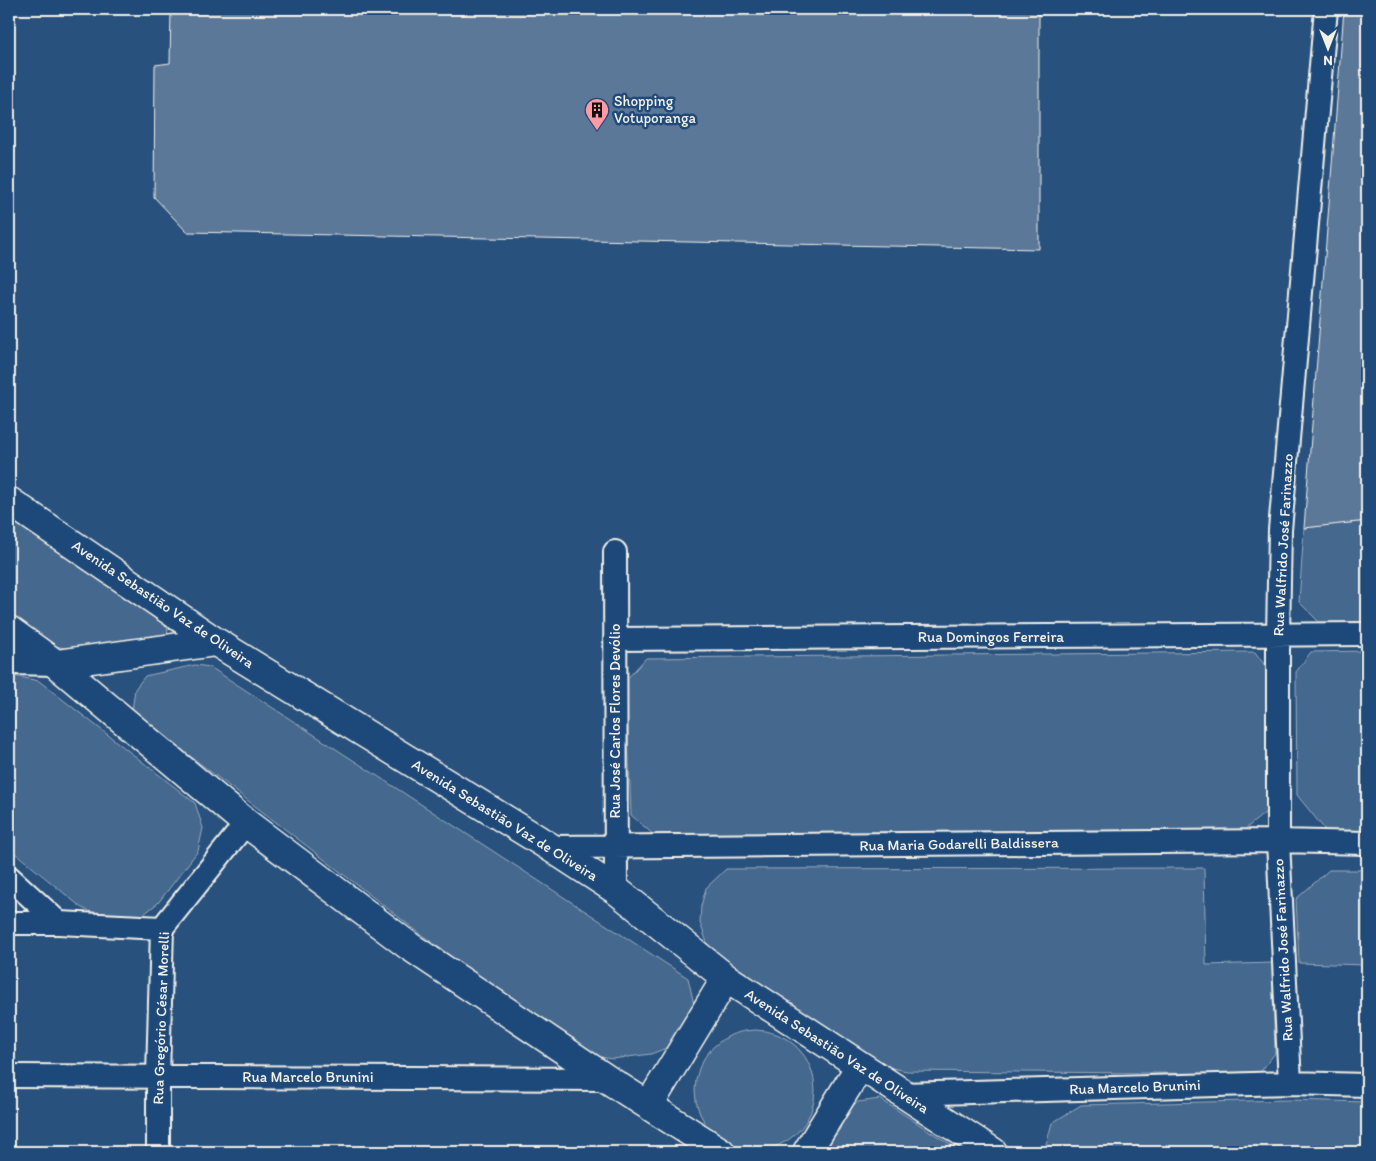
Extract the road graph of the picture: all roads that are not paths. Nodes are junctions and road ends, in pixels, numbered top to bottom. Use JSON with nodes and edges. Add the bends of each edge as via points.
{"nodes":[{"id":1,"x":1326,"y":9,"type":"edge"},
{"id":2,"x":9,"y":501,"type":"edge"},
{"id":3,"x":615,"y":552,"type":"dead end"},
{"id":4,"x":9,"y":630,"type":"edge"},
{"id":5,"x":1278,"y":634,"type":"junction"},
{"id":6,"x":1367,"y":634,"type":"edge"},
{"id":7,"x":615,"y":640,"type":"junction"},
{"id":8,"x":216,"y":642,"type":"junction"},
{"id":9,"x":9,"y":663,"type":"edge"},
{"id":10,"x":56,"y":664,"type":"junction"},
{"id":11,"x":246,"y":823,"type":"junction"},
{"id":12,"x":1278,"y":841,"type":"junction"},
{"id":13,"x":1367,"y":842,"type":"edge"},
{"id":14,"x":550,"y":847,"type":"junction"},
{"id":15,"x":616,"y":847,"type":"junction"},
{"id":16,"x":9,"y":877,"type":"edge"},
{"id":17,"x":616,"y":890,"type":"junction"},
{"id":18,"x":9,"y":923,"type":"edge"},
{"id":19,"x":59,"y":923,"type":"junction"},
{"id":20,"x":162,"y":928,"type":"junction"},
{"id":21,"x":726,"y":978,"type":"junction"},
{"id":22,"x":860,"y":1066,"type":"junction"},
{"id":23,"x":9,"y":1076,"type":"edge"},
{"id":24,"x":158,"y":1076,"type":"junction"},
{"id":25,"x":607,"y":1079,"type":"junction"},
{"id":26,"x":1290,"y":1083,"type":"junction"},
{"id":27,"x":1367,"y":1085,"type":"edge"},
{"id":28,"x":902,"y":1094,"type":"junction"},
{"id":29,"x":649,"y":1105,"type":"junction"},
{"id":30,"x":158,"y":1152,"type":"edge"},
{"id":31,"x":721,"y":1152,"type":"edge"},
{"id":32,"x":807,"y":1152,"type":"edge"},
{"id":33,"x":993,"y":1152,"type":"edge"}],
"edges":[{"from":1,"to":5,"type":"street","name":"Rua Walfrido José Farinazzo","via":[[1281,520]]},
{"from":2,"to":8,"type":"street","name":"Avenida Sebastião Vaz de Oliveira"},
{"from":3,"to":7,"type":"street","name":"Rua José Carlos Flores Devólio"},
{"from":4,"to":10,"type":"street"},
{"from":5,"to":6,"type":"street","name":"Rua Domingos Ferreira"},
{"from":5,"to":7,"type":"street","name":"Rua Domingos Ferreira"},
{"from":5,"to":12,"type":"street","name":"Rua Walfrido José Farinazzo"},
{"from":7,"to":15,"type":"street","name":"Rua José Carlos Flores Devólio"},
{"from":8,"to":10,"type":"street"},
{"from":8,"to":14,"type":"street","name":"Avenida Sebastião Vaz de Oliveira"},
{"from":9,"to":10,"type":"street"},
{"from":10,"to":11,"type":"street"},
{"from":11,"to":20,"type":"street","name":"Rua Gregório César Morelli"},
{"from":11,"to":25,"type":"street","via":[[409,946]]},
{"from":12,"to":13,"type":"street","name":"Rua Maria Godarelli Baldissera"},
{"from":12,"to":15,"type":"street","name":"Rua Maria Godarelli Baldissera"},
{"from":12,"to":26,"type":"street","name":"Rua Walfrido José Farinazzo"},
{"from":14,"to":15,"type":"street","name":"Rua Maria Godarelli Baldissera"},
{"from":14,"to":17,"type":"street","name":"Avenida Sebastião Vaz de Oliveira"},
{"from":15,"to":17,"type":"street","name":"Rua José Carlos Flores Devólio"},
{"from":16,"to":19,"type":"street"},
{"from":17,"to":21,"type":"street","name":"Avenida Sebastião Vaz de Oliveira"},
{"from":18,"to":19,"type":"street"},
{"from":19,"to":20,"type":"street"},
{"from":20,"to":24,"type":"street","name":"Rua Gregório César Morelli"},
{"from":21,"to":22,"type":"street","name":"Avenida Sebastião Vaz de Oliveira"},
{"from":21,"to":29,"type":"street"},
{"from":22,"to":28,"type":"street","name":"Avenida Sebastião Vaz de Oliveira"},
{"from":22,"to":32,"type":"street"},
{"from":23,"to":24,"type":"street","name":"Rua Marcelo Brunini"},
{"from":24,"to":25,"type":"street","name":"Rua Marcelo Brunini"},
{"from":24,"to":30,"type":"street","name":"Rua Gregório César Morelli"},
{"from":25,"to":29,"type":"street"},
{"from":26,"to":27,"type":"street","name":"Rua Marcelo Brunini"},
{"from":26,"to":28,"type":"street","name":"Rua Marcelo Brunini"},
{"from":28,"to":33,"type":"street","name":"Avenida Sebastião Vaz de Oliveira"},
{"from":29,"to":31,"type":"street"}]}
